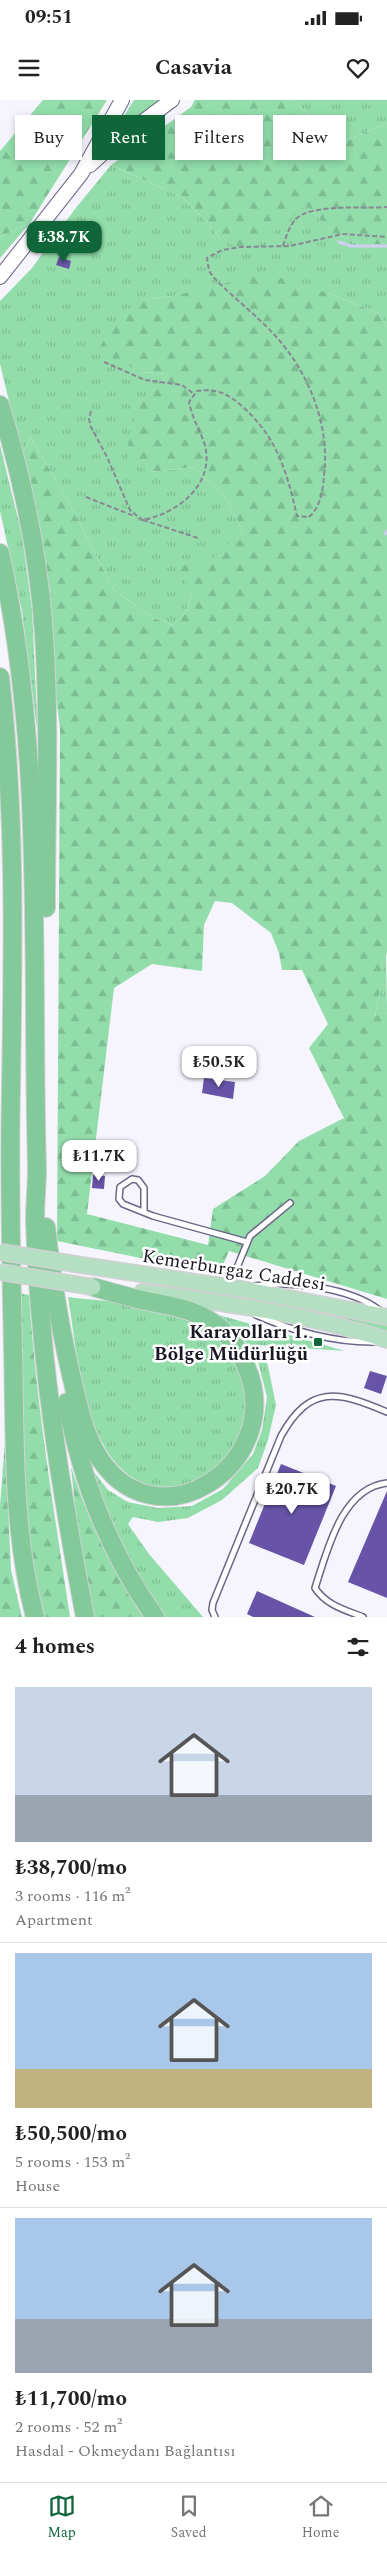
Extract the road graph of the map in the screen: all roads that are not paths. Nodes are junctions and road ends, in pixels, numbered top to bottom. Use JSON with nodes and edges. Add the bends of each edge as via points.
{"nodes":[{"id":1,"x":122,"y":100,"type":"edge"},
{"id":2,"x":172,"y":100,"type":"edge"},
{"id":3,"x":81,"y":174,"type":"junction"},
{"id":4,"x":0,"y":277,"type":"edge"},
{"id":5,"x":0,"y":405,"type":"edge"},
{"id":6,"x":0,"y":554,"type":"edge"},
{"id":7,"x":0,"y":677,"type":"edge"},
{"id":8,"x":0,"y":844,"type":"edge"},
{"id":9,"x":13,"y":1010,"type":"junction"},
{"id":10,"x":34,"y":1050,"type":"junction"},
{"id":11,"x":37,"y":1192,"type":"junction"},
{"id":12,"x":290,"y":1202,"type":"dead end"},
{"id":13,"x":144,"y":1212,"type":"junction"},
{"id":14,"x":10,"y":1224,"type":"junction"},
{"id":15,"x":248,"y":1242,"type":"junction"},
{"id":16,"x":0,"y":1252,"type":"edge"},
{"id":17,"x":0,"y":1272,"type":"edge"},
{"id":18,"x":93,"y":1287,"type":"junction"},
{"id":19,"x":237,"y":1288,"type":"junction"},
{"id":20,"x":387,"y":1317,"type":"edge"},
{"id":21,"x":58,"y":1322,"type":"junction"},
{"id":22,"x":0,"y":1331,"type":"edge"},
{"id":23,"x":387,"y":1341,"type":"edge"},
{"id":24,"x":387,"y":1412,"type":"edge"},
{"id":25,"x":387,"y":1483,"type":"edge"},
{"id":26,"x":34,"y":1617,"type":"edge"},
{"id":27,"x":85,"y":1617,"type":"edge"},
{"id":28,"x":155,"y":1617,"type":"edge"},
{"id":29,"x":215,"y":1617,"type":"edge"},
{"id":30,"x":363,"y":1617,"type":"edge"}],
"edges":[{"from":1,"to":3,"type":"main road"},
{"from":2,"to":3,"type":"main road","via":[[114,143]]},
{"from":3,"to":4,"type":"main road"},
{"from":5,"to":10,"type":"highway","via":[[31,534],[44,636],[47,739],[45,1012]]},
{"from":6,"to":10,"type":"highway","via":[[18,656],[27,738],[34,918]]},
{"from":7,"to":9,"type":"highway","via":[[10,803]]},
{"from":8,"to":9,"type":"highway","via":[[3,960]]},
{"from":9,"to":14,"type":"highway"},
{"from":10,"to":11,"type":"highway"},
{"from":11,"to":21,"type":"highway","via":[[45,1220]]},
{"from":11,"to":27,"type":"highway","via":[[36,1246],[47,1375],[56,1450]]},
{"from":12,"to":15,"type":"lane"},
{"from":13,"to":13,"type":"lane","via":[[123,1204],[119,1198],[120,1187],[132,1179],[138,1180],[144,1188]]},
{"from":13,"to":15,"type":"lane"},
{"from":14,"to":22,"type":"highway","via":[[4,1238]]},
{"from":14,"to":26,"type":"highway","via":[[19,1524]]},
{"from":15,"to":19,"type":"lane","via":[[236,1270]]},
{"from":16,"to":19,"type":"main road","name":"Kemerburgaz Caddesi","bridge":true},
{"from":17,"to":18,"type":"main road","name":"Kemerburgaz Caddesi","bridge":true},
{"from":18,"to":21,"type":"highway","via":[[193,1312],[215,1324],[232,1340],[249,1371],[254,1401],[248,1438],[229,1468],[204,1487],[176,1496],[147,1495],[121,1482],[96,1452],[85,1428]]},
{"from":18,"to":23,"type":"main road","name":"Kemerburgaz Caddesi","via":[[243,1306],[352,1329]]},
{"from":19,"to":20,"type":"main road","name":"Kemerburgaz Caddesi"},
{"from":21,"to":28,"type":"highway","via":[[60,1362],[87,1484],[120,1562]]},
{"from":24,"to":29,"type":"lane","via":[[353,1400],[326,1396],[308,1402],[292,1416],[213,1603]]},
{"from":25,"to":30,"type":"lane","via":[[376,1484],[350,1503],[328,1548],[315,1588],[321,1597],[334,1605]]}]}
